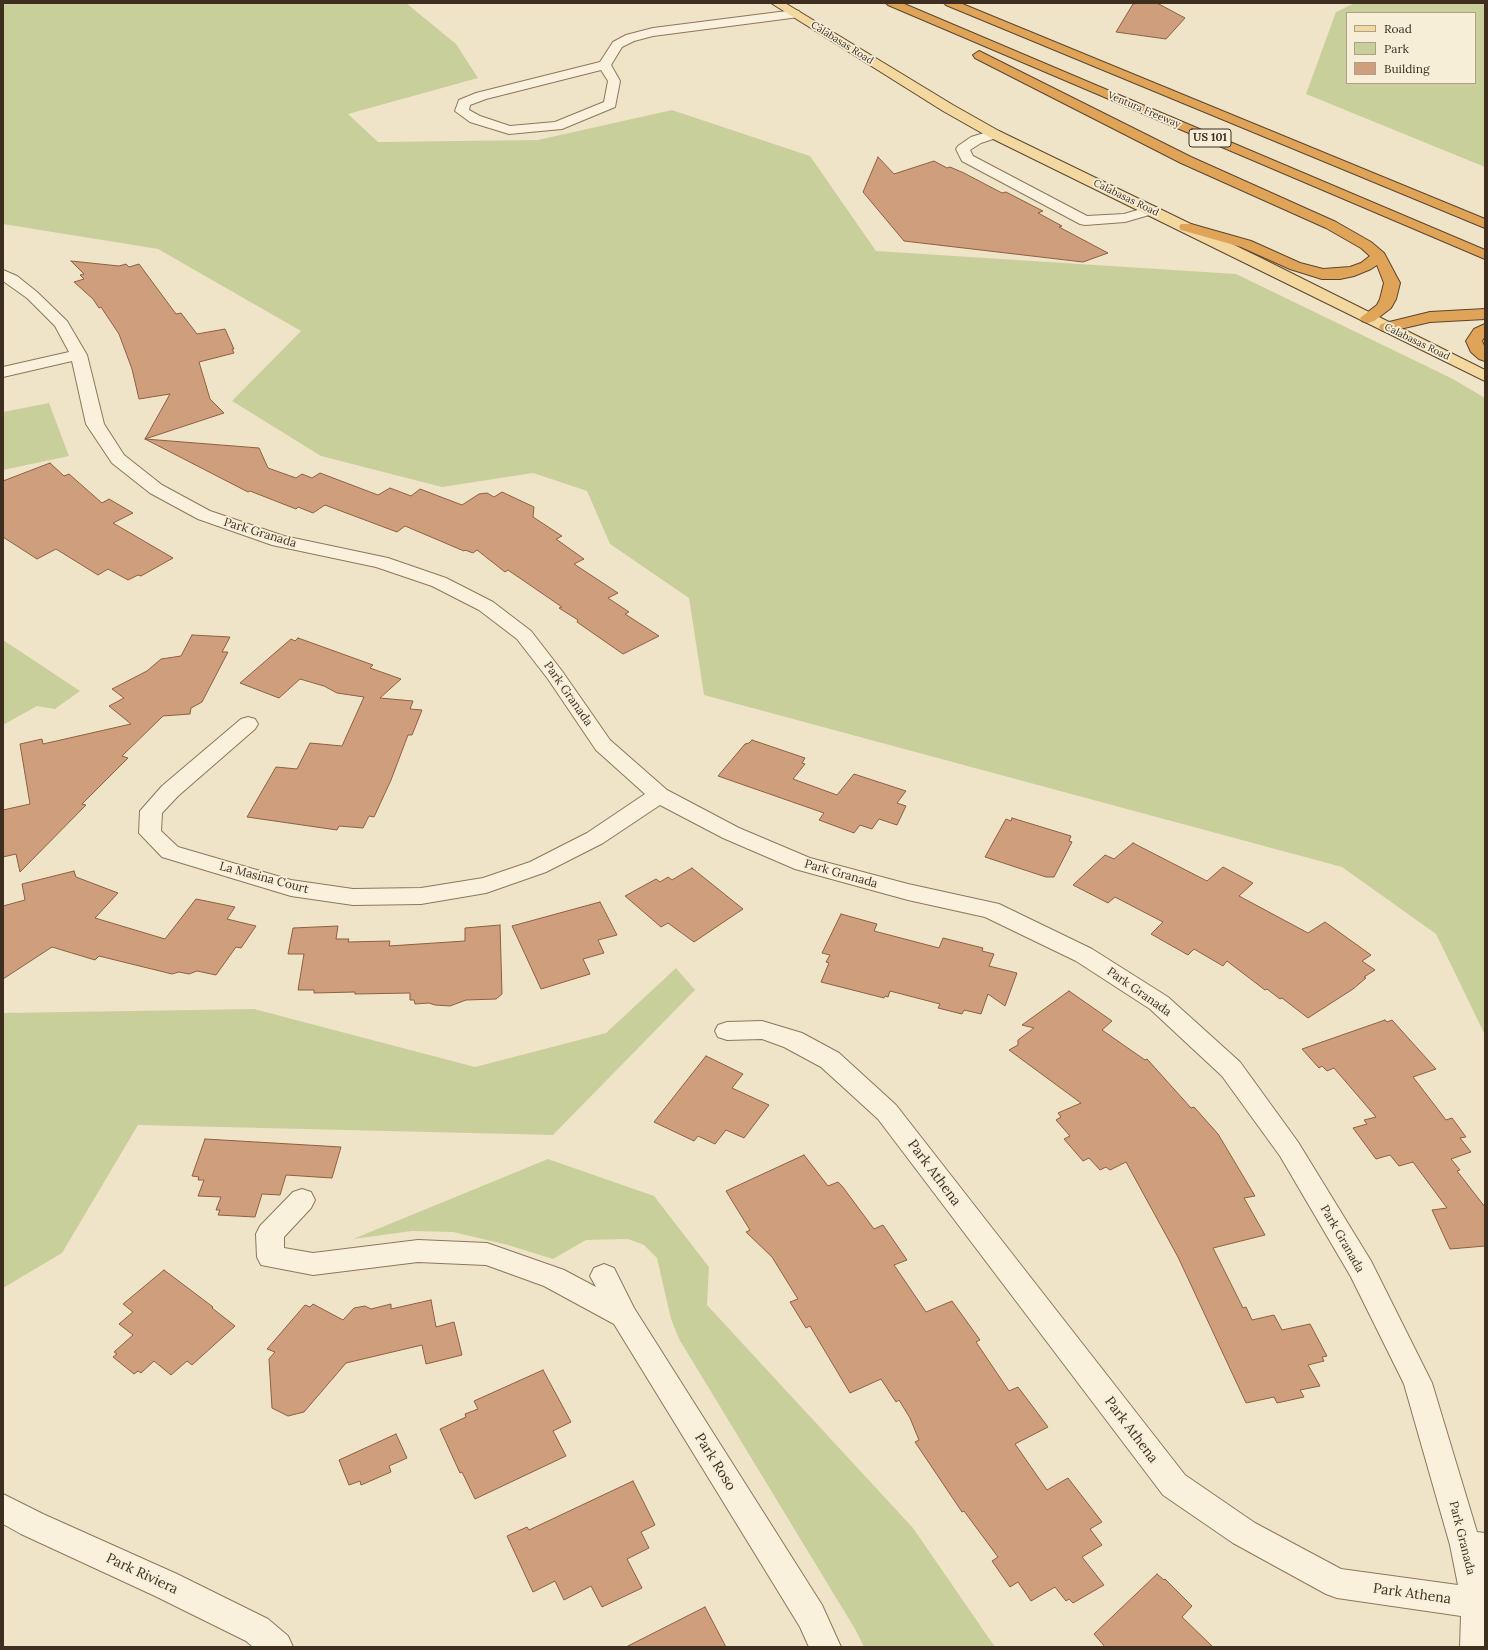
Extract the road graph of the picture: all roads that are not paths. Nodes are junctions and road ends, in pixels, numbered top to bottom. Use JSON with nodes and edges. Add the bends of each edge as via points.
{"nodes":[{"id":1,"x":777,"y":3,"type":"edge"},
{"id":2,"x":892,"y":3,"type":"edge"},
{"id":3,"x":950,"y":3,"type":"edge"},
{"id":4,"x":795,"y":14,"type":"junction"},
{"id":5,"x":935,"y":22,"type":"junction"},
{"id":6,"x":605,"y":65,"type":"junction"},
{"id":7,"x":994,"y":134,"type":"junction"},
{"id":8,"x":1151,"y":210,"type":"junction"},
{"id":9,"x":1485,"y":224,"type":"edge"},
{"id":10,"x":1186,"y":227,"type":"junction"},
{"id":11,"x":1485,"y":255,"type":"edge"},
{"id":12,"x":1379,"y":256,"type":"junction"},
{"id":13,"x":3,"y":275,"type":"edge"},
{"id":14,"x":1485,"y":314,"type":"edge"},
{"id":15,"x":1368,"y":318,"type":"junction"},
{"id":16,"x":1387,"y":327,"type":"junction"},
{"id":17,"x":1485,"y":329,"type":"edge"},
{"id":18,"x":79,"y":355,"type":"junction"},
{"id":19,"x":1485,"y":356,"type":"edge"},
{"id":20,"x":3,"y":372,"type":"edge"},
{"id":21,"x":1485,"y":376,"type":"edge"},
{"id":22,"x":248,"y":724,"type":"dead end"},
{"id":23,"x":659,"y":796,"type":"junction"},
{"id":24,"x":727,"y":1031,"type":"dead end"},
{"id":25,"x":302,"y":1200,"type":"dead end"},
{"id":26,"x":604,"y":1276,"type":"dead end"},
{"id":27,"x":624,"y":1316,"type":"junction"},
{"id":28,"x":3,"y":1508,"type":"edge"},
{"id":29,"x":1475,"y":1546,"type":"edge"},
{"id":30,"x":1476,"y":1603,"type":"junction"},
{"id":31,"x":278,"y":1647,"type":"edge"},
{"id":32,"x":826,"y":1647,"type":"edge"},
{"id":33,"x":1476,"y":1647,"type":"edge"}],
"edges":[{"from":1,"to":4,"type":"main road","name":"Calabasas Road"},
{"from":2,"to":5,"type":"highway","name":"Ventura Freeway","number":"US 101"},
{"from":3,"to":9,"type":"highway","number":"US 101"},
{"from":4,"to":6,"type":"street","via":[[653,32],[630,38],[617,45]]},
{"from":4,"to":7,"type":"main road","name":"Calabasas Road"},
{"from":5,"to":11,"type":"highway","name":"Ventura Freeway","number":"US 101"},
{"from":5,"to":12,"type":"highway","via":[[966,48],[1186,160],[1331,225]]},
{"from":6,"to":6,"type":"street","via":[[481,96],[464,103],[462,111],[475,119],[509,130],[557,126],[610,104],[614,81]]},
{"from":7,"to":8,"type":"main road","name":"Calabasas Road"},
{"from":7,"to":8,"type":"street","via":[[976,140],[963,149],[967,158],[1086,221],[1125,218]]},
{"from":8,"to":10,"type":"main road","name":"Calabasas Road"},
{"from":10,"to":12,"type":"highway","via":[[1246,244],[1296,266],[1322,274],[1354,272]]},
{"from":10,"to":15,"type":"main road","name":"Calabasas Road"},
{"from":12,"to":15,"type":"highway","via":[[1392,283],[1383,308]]},
{"from":13,"to":18,"type":"street","name":"Park Granada","via":[[32,295],[61,324]]},
{"from":14,"to":16,"type":"highway","via":[[1430,317]]},
{"from":15,"to":16,"type":"main road","name":"Calabasas Road"},
{"from":16,"to":21,"type":"main road","name":"Calabasas Road"},
{"from":17,"to":19,"type":"highway","via":[[1474,342]]},
{"from":18,"to":20,"type":"street"},
{"from":18,"to":23,"type":"street","name":"Park Granada","via":[[95,424],[118,459],[156,489],[212,518],[279,541],[381,562],[439,582],[486,606],[524,635],[604,745]]},
{"from":22,"to":23,"type":"street","name":"La Masina Court","via":[[170,791],[151,811],[150,833],[170,852],[291,888],[368,897],[421,896],[486,885],[538,866],[595,838]]},
{"from":23,"to":29,"type":"street","name":"Park Granada","via":[[731,833],[803,864],[908,892],[991,910],[1084,955],[1159,1003],[1231,1069],[1289,1148],[1360,1269],[1418,1383]]},
{"from":24,"to":30,"type":"street","name":"Park Athena","via":[[762,1030],[793,1040],[830,1060],[887,1112],[1174,1485],[1244,1533],[1337,1583]]},
{"from":25,"to":27,"type":"street","via":[[270,1234],[272,1257],[313,1264],[418,1251],[487,1254],[554,1278]]},
{"from":26,"to":27,"type":"street","name":"Park Roso"},
{"from":27,"to":32,"type":"street","name":"Park Roso","via":[[811,1616]]},
{"from":28,"to":31,"type":"street","name":"Park Riviera","via":[[257,1630]]},
{"from":29,"to":30,"type":"street","name":"Park Granada"},
{"from":30,"to":33,"type":"street","name":"Park Granada"}]}
